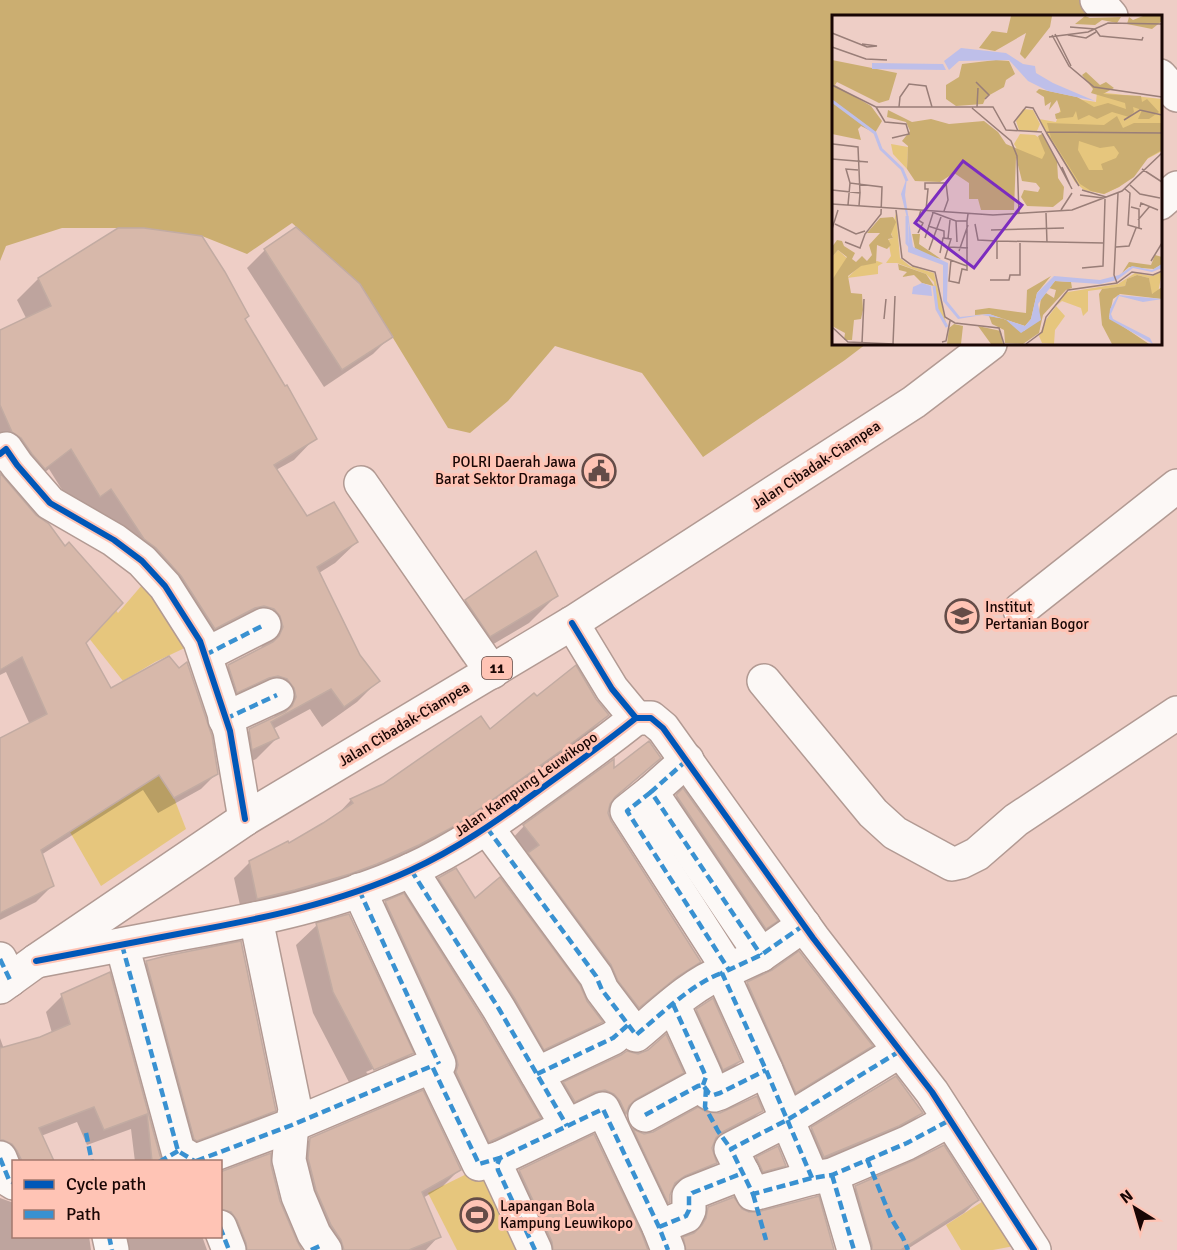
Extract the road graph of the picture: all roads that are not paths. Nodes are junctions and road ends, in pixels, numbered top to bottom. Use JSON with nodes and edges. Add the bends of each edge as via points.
{"nodes":[{"id":1,"x":1097,"y":0,"type":"edge"},
{"id":2,"x":1110,"y":15,"type":"edge"},
{"id":3,"x":1162,"y":77,"type":"edge"},
{"id":4,"x":1177,"y":95,"type":"edge"},
{"id":5,"x":1177,"y":188,"type":"edge"},
{"id":6,"x":1162,"y":202,"type":"edge"},
{"id":7,"x":989,"y":345,"type":"edge"},
{"id":8,"x":0,"y":454,"type":"edge"},
{"id":9,"x":361,"y":483,"type":"dead end"},
{"id":10,"x":1177,"y":486,"type":"edge"},
{"id":11,"x":1020,"y":610,"type":"dead end"},
{"id":12,"x":572,"y":623,"type":"junction"},
{"id":13,"x":264,"y":625,"type":"dead end"},
{"id":14,"x":205,"y":654,"type":"junction"},
{"id":15,"x":492,"y":672,"type":"junction"},
{"id":16,"x":764,"y":681,"type":"dead end"},
{"id":17,"x":277,"y":695,"type":"dead end"},
{"id":18,"x":1177,"y":713,"type":"edge"},
{"id":19,"x":636,"y":718,"type":"junction"},
{"id":20,"x":225,"y":719,"type":"junction"},
{"id":21,"x":687,"y":760,"type":"junction"},
{"id":22,"x":651,"y":792,"type":"junction"},
{"id":23,"x":245,"y":819,"type":"junction"},
{"id":24,"x":487,"y":828,"type":"junction"},
{"id":25,"x":411,"y":870,"type":"junction"},
{"id":26,"x":359,"y":890,"type":"junction"},
{"id":27,"x":256,"y":919,"type":"junction"},
{"id":28,"x":804,"y":925,"type":"junction"},
{"id":29,"x":122,"y":945,"type":"junction"},
{"id":30,"x":761,"y":955,"type":"junction"},
{"id":31,"x":725,"y":971,"type":"junction"},
{"id":32,"x":12,"y":972,"type":"edge"},
{"id":33,"x":673,"y":1004,"type":"junction"},
{"id":34,"x":628,"y":1025,"type":"junction"},
{"id":35,"x":900,"y":1051,"type":"junction"},
{"id":36,"x":439,"y":1064,"type":"dead end"},
{"id":37,"x":766,"y":1070,"type":"junction"},
{"id":38,"x":537,"y":1074,"type":"junction"},
{"id":39,"x":703,"y":1085,"type":"junction"},
{"id":40,"x":645,"y":1115,"type":"dead end"},
{"id":41,"x":787,"y":1120,"type":"junction"},
{"id":42,"x":950,"y":1120,"type":"junction"},
{"id":43,"x":292,"y":1125,"type":"junction"},
{"id":44,"x":567,"y":1126,"type":"junction"},
{"id":45,"x":169,"y":1156,"type":"edge"},
{"id":46,"x":0,"y":1158,"type":"edge"},
{"id":47,"x":500,"y":1158,"type":"junction"},
{"id":48,"x":191,"y":1160,"type":"edge"},
{"id":49,"x":199,"y":1160,"type":"edge"},
{"id":50,"x":743,"y":1173,"type":"junction"},
{"id":51,"x":822,"y":1177,"type":"junction"},
{"id":52,"x":12,"y":1182,"type":"edge"},
{"id":53,"x":222,"y":1232,"type":"edge"},
{"id":54,"x":663,"y":1239,"type":"edge"},
{"id":55,"x":319,"y":1248,"type":"edge"},
{"id":56,"x":229,"y":1250,"type":"edge"},
{"id":57,"x":535,"y":1250,"type":"edge"},
{"id":58,"x":854,"y":1250,"type":"edge"},
{"id":59,"x":1034,"y":1250,"type":"edge"}],
"edges":[{"from":1,"to":2,"type":"main road"},
{"from":3,"to":4,"type":"main road"},
{"from":5,"to":6,"type":"main road"},
{"from":7,"to":12,"type":"main road","name":"Jalan Cibadak-Ciampea","number":"11","via":[[914,402]]},
{"from":8,"to":14,"type":"main road","via":[[6,449],[50,503],[142,561],[165,586]]},
{"from":9,"to":15,"type":"main road"},
{"from":10,"to":11,"type":"main road"},
{"from":12,"to":15,"type":"main road","name":"Jalan Cibadak-Ciampea","number":"11"},
{"from":12,"to":19,"type":"main road","via":[[612,689]]},
{"from":13,"to":14,"type":"main road"},
{"from":14,"to":20,"type":"main road"},
{"from":15,"to":23,"type":"main road","name":"Jalan Cibadak-Ciampea","number":"11"},
{"from":16,"to":18,"type":"main road","via":[[873,813],[895,832],[952,864],[977,854],[1016,820]]},
{"from":17,"to":20,"type":"main road"},
{"from":19,"to":21,"type":"main road","via":[[651,718]]},
{"from":19,"to":24,"type":"main road","name":"Jalan Kampung Leuwikopo"},
{"from":20,"to":23,"type":"main road"},
{"from":21,"to":22,"type":"main road"},
{"from":21,"to":28,"type":"main road"},
{"from":22,"to":30,"type":"main road"},
{"from":22,"to":31,"type":"main road","via":[[627,811]]},
{"from":23,"to":32,"type":"main road","name":"Jalan Cibadak-Ciampea","number":"11"},
{"from":24,"to":25,"type":"main road","name":"Jalan Kampung Leuwikopo"},
{"from":24,"to":34,"type":"main road"},
{"from":25,"to":26,"type":"main road","name":"Jalan Kampung Leuwikopo"},
{"from":25,"to":38,"type":"main road"},
{"from":26,"to":27,"type":"main road","name":"Jalan Kampung Leuwikopo"},
{"from":26,"to":36,"type":"main road"},
{"from":27,"to":29,"type":"main road","name":"Jalan Kampung Leuwikopo"},
{"from":27,"to":43,"type":"main road","via":[[295,1109]]},
{"from":28,"to":30,"type":"main road"},
{"from":28,"to":35,"type":"main road"},
{"from":29,"to":32,"type":"main road","name":"Jalan Kampung Leuwikopo"},
{"from":29,"to":45,"type":"main road"},
{"from":30,"to":31,"type":"main road"},
{"from":31,"to":33,"type":"main road"},
{"from":31,"to":37,"type":"main road"},
{"from":33,"to":34,"type":"main road","via":[[636,1035]]},
{"from":33,"to":39,"type":"main road","via":[[706,1077]]},
{"from":34,"to":38,"type":"main road","via":[[613,1038]]},
{"from":35,"to":41,"type":"main road"},
{"from":35,"to":42,"type":"main road"},
{"from":37,"to":39,"type":"main road","via":[[714,1095]]},
{"from":37,"to":41,"type":"main road"},
{"from":38,"to":44,"type":"main road"},
{"from":39,"to":40,"type":"main road"},
{"from":41,"to":50,"type":"main road","via":[[731,1149]]},
{"from":41,"to":51,"type":"main road"},
{"from":42,"to":51,"type":"main road","via":[[907,1143]]},
{"from":42,"to":59,"type":"main road"},
{"from":43,"to":47,"type":"main road","via":[[432,1066],[479,1164]]},
{"from":43,"to":49,"type":"main road"},
{"from":43,"to":55,"type":"main road","via":[[289,1160],[298,1196]]},
{"from":44,"to":47,"type":"main road"},
{"from":44,"to":54,"type":"main road","via":[[603,1108]]},
{"from":45,"to":48,"type":"main road"},
{"from":46,"to":52,"type":"main road"},
{"from":47,"to":57,"type":"main road","via":[[498,1170]]},
{"from":50,"to":51,"type":"main road","via":[[753,1194]]},
{"from":50,"to":54,"type":"main road","via":[[692,1193],[686,1216]]},
{"from":51,"to":58,"type":"main road"},
{"from":53,"to":56,"type":"main road"}]}
